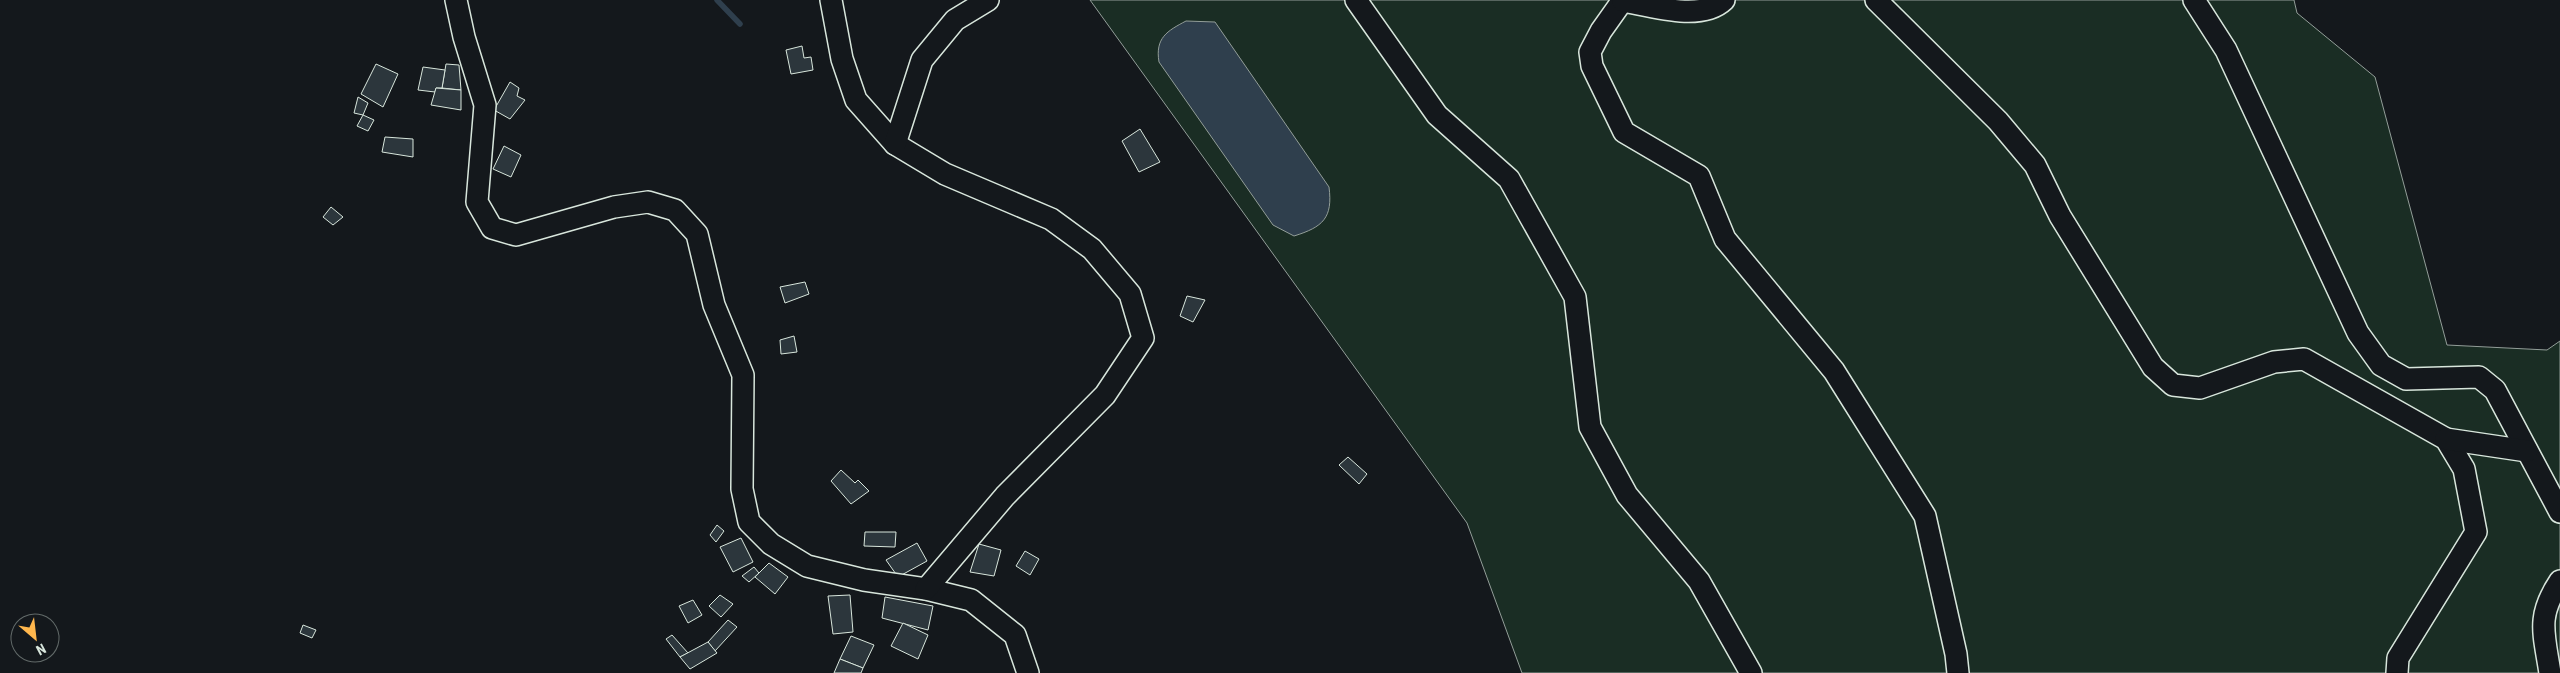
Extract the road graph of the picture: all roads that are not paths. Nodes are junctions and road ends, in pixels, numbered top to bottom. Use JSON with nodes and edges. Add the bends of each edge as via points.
{"nodes":[{"id":1,"x":456,"y":0,"type":"edge"},
{"id":2,"x":832,"y":0,"type":"edge"},
{"id":3,"x":988,"y":0,"type":"edge"},
{"id":4,"x":1356,"y":0,"type":"edge"},
{"id":5,"x":1623,"y":0,"type":"edge"},
{"id":6,"x":1724,"y":0,"type":"edge"},
{"id":7,"x":1876,"y":0,"type":"edge"},
{"id":8,"x":2194,"y":0,"type":"edge"},
{"id":9,"x":895,"y":144,"type":"junction"},
{"id":10,"x":2446,"y":439,"type":"junction"},
{"id":11,"x":2527,"y":451,"type":"junction"},
{"id":12,"x":2560,"y":512,"type":"edge"},
{"id":13,"x":2560,"y":581,"type":"edge"},
{"id":14,"x":926,"y":589,"type":"junction"},
{"id":15,"x":1028,"y":673,"type":"edge"},
{"id":16,"x":1751,"y":673,"type":"edge"},
{"id":17,"x":1958,"y":673,"type":"edge"},
{"id":18,"x":2397,"y":673,"type":"edge"},
{"id":19,"x":2550,"y":673,"type":"edge"}],
"edges":[{"from":1,"to":14,"type":"street","via":[[485,106],[477,202],[492,228],[516,235],[648,202],[675,210],[697,234],[714,305],[743,375],[742,489],[749,522],[771,544],[807,566],[864,580]]},
{"from":2,"to":9,"type":"street","via":[[842,59],[856,100]]},
{"from":3,"to":9,"type":"street","via":[[955,20],[922,60]]},
{"from":4,"to":16,"type":"street","via":[[1437,115],[1509,179],[1575,297],[1590,427],[1627,495],[1699,581]]},
{"from":5,"to":6,"type":"street","via":[[1683,12],[1706,9]]},
{"from":5,"to":17,"type":"street","via":[[1601,30],[1590,52],[1592,66],[1624,132],[1699,176],[1725,239],[1834,371],[1925,516]]},
{"from":7,"to":10,"type":"street","via":[[1998,121],[2035,164],[2060,216],[2153,367],[2173,385],[2200,388],[2274,362],[2304,359]]},
{"from":8,"to":11,"type":"street","via":[[2226,50],[2358,333],[2381,365],[2406,379],[2480,377],[2495,390]]},
{"from":9,"to":14,"type":"street","via":[[945,174],[1051,218],[1092,249],[1130,294],[1143,338],[1105,395],[1005,496]]},
{"from":10,"to":11,"type":"street"},
{"from":10,"to":18,"type":"street","via":[[2464,470],[2476,532],[2398,658]]},
{"from":11,"to":12,"type":"street"},
{"from":13,"to":19,"type":"street","via":[[2547,600],[2543,624]]},
{"from":14,"to":15,"type":"street","via":[[971,600],[1016,635]]}]}
